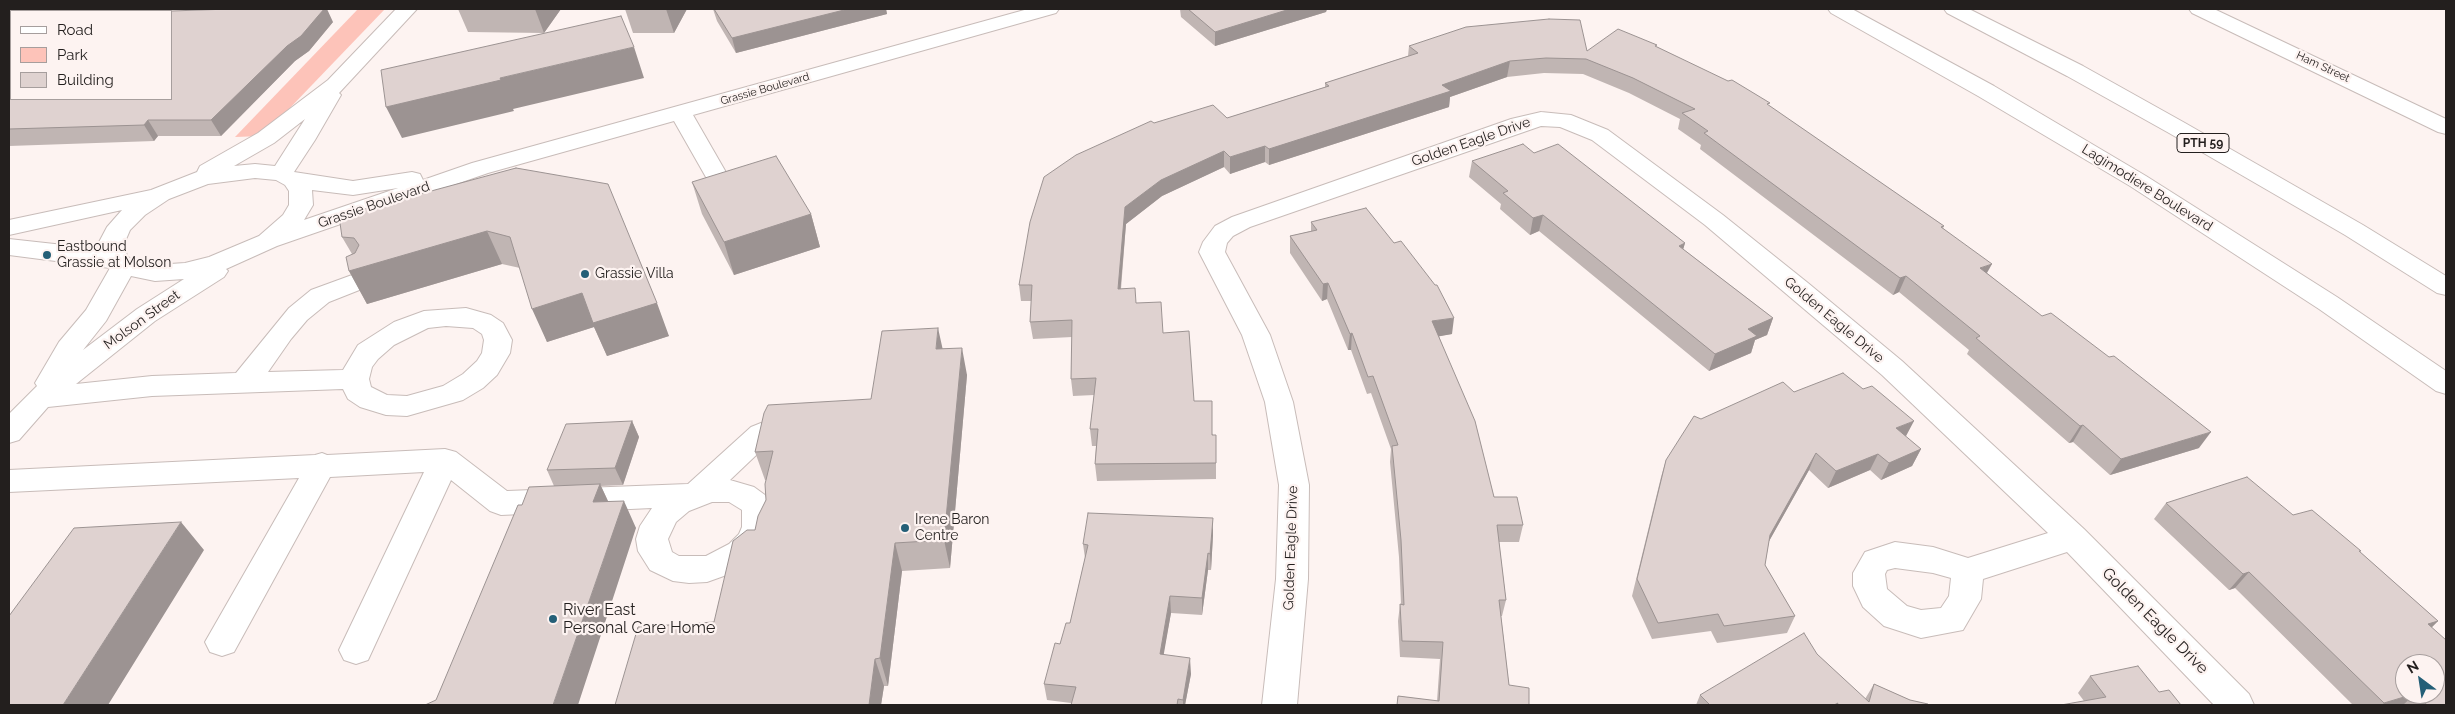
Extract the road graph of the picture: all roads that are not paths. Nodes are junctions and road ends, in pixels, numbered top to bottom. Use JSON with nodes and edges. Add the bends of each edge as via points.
{"nodes":[{"id":1,"x":407,"y":9,"type":"edge"},
{"id":2,"x":1049,"y":9,"type":"edge"},
{"id":3,"x":1838,"y":9,"type":"edge"},
{"id":4,"x":1954,"y":9,"type":"edge"},
{"id":5,"x":2199,"y":9,"type":"edge"},
{"id":6,"x":336,"y":85,"type":"junction"},
{"id":7,"x":681,"y":112,"type":"junction"},
{"id":8,"x":2446,"y":127,"type":"edge"},
{"id":9,"x":480,"y":168,"type":"junction"},
{"id":10,"x":287,"y":177,"type":"junction"},
{"id":11,"x":723,"y":188,"type":"edge"},
{"id":12,"x":169,"y":191,"type":"junction"},
{"id":13,"x":9,"y":226,"type":"edge"},
{"id":14,"x":258,"y":246,"type":"junction"},
{"id":15,"x":9,"y":247,"type":"edge"},
{"id":16,"x":120,"y":262,"type":"junction"},
{"id":17,"x":362,"y":279,"type":"edge"},
{"id":18,"x":2446,"y":288,"type":"edge"},
{"id":19,"x":355,"y":379,"type":"junction"},
{"id":20,"x":242,"y":383,"type":"junction"},
{"id":21,"x":2446,"y":384,"type":"edge"},
{"id":22,"x":40,"y":398,"type":"junction"},
{"id":23,"x":9,"y":433,"type":"edge"},
{"id":24,"x":761,"y":434,"type":"edge"},
{"id":25,"x":445,"y":460,"type":"junction"},
{"id":26,"x":322,"y":464,"type":"junction"},
{"id":27,"x":9,"y":481,"type":"edge"},
{"id":28,"x":2073,"y":538,"type":"junction"},
{"id":29,"x":1968,"y":571,"type":"dead end"},
{"id":30,"x":222,"y":642,"type":"dead end"},
{"id":31,"x":356,"y":650,"type":"dead end"},
{"id":32,"x":1279,"y":705,"type":"edge"},
{"id":33,"x":2237,"y":705,"type":"edge"}],
"edges":[{"from":1,"to":6,"type":"street"},
{"from":2,"to":7,"type":"street","name":"Grassie Boulevard"},
{"from":3,"to":21,"type":"street","name":"Lagimodiere Boulevard","via":[[2138,181],[2328,303]]},
{"from":4,"to":18,"type":"street","number":"PTH 59","via":[[2177,128],[2354,230]]},
{"from":5,"to":8,"type":"street","name":"Ham Street"},
{"from":6,"to":10,"type":"street"},
{"from":6,"to":12,"type":"street","via":[[266,138]]},
{"from":7,"to":9,"type":"street","name":"Grassie Boulevard"},
{"from":7,"to":11,"type":"street"},
{"from":9,"to":10,"type":"street","name":"Grassie Boulevard","via":[[353,188]]},
{"from":9,"to":14,"type":"street","name":"Grassie Boulevard"},
{"from":10,"to":12,"type":"street","name":"Grassie Boulevard","via":[[254,171],[229,173]]},
{"from":10,"to":14,"type":"street","via":[[301,191],[301,205],[292,220]]},
{"from":12,"to":13,"type":"street","via":[[71,215]]},
{"from":12,"to":16,"type":"street","via":[[136,210],[118,228],[111,244]]},
{"from":14,"to":16,"type":"street","via":[[217,263],[185,271],[155,273]]},
{"from":14,"to":22,"type":"street","name":"Molson Street","via":[[146,315]]},
{"from":15,"to":16,"type":"street"},
{"from":16,"to":22,"type":"street","name":"Molson Street","via":[[97,315],[69,350]]},
{"from":17,"to":20,"type":"street","via":[[320,296],[298,314]]},
{"from":19,"to":19,"type":"street","via":[[358,392],[386,405],[407,406],[430,401],[473,381],[496,354],[498,340],[493,329],[482,321],[466,317],[424,320],[390,335],[368,352],[358,366]]},
{"from":19,"to":20,"type":"street"},
{"from":20,"to":22,"type":"street","via":[[152,386]]},
{"from":22,"to":23,"type":"street","name":"Molson Street"},
{"from":24,"to":25,"type":"street","via":[[695,495],[501,502]]},
{"from":25,"to":26,"type":"street"},
{"from":25,"to":31,"type":"street"},
{"from":26,"to":27,"type":"street"},
{"from":26,"to":30,"type":"street"},
{"from":28,"to":29,"type":"street"},
{"from":28,"to":32,"type":"street","name":"Golden Eagle Drive","via":[[1892,368],[1714,220],[1600,135],[1563,120],[1542,118],[1241,222],[1224,230],[1215,242],[1212,252],[1256,336],[1279,402],[1294,485],[1292,579]]},
{"from":28,"to":33,"type":"street","name":"Golden Eagle Drive"}]}
